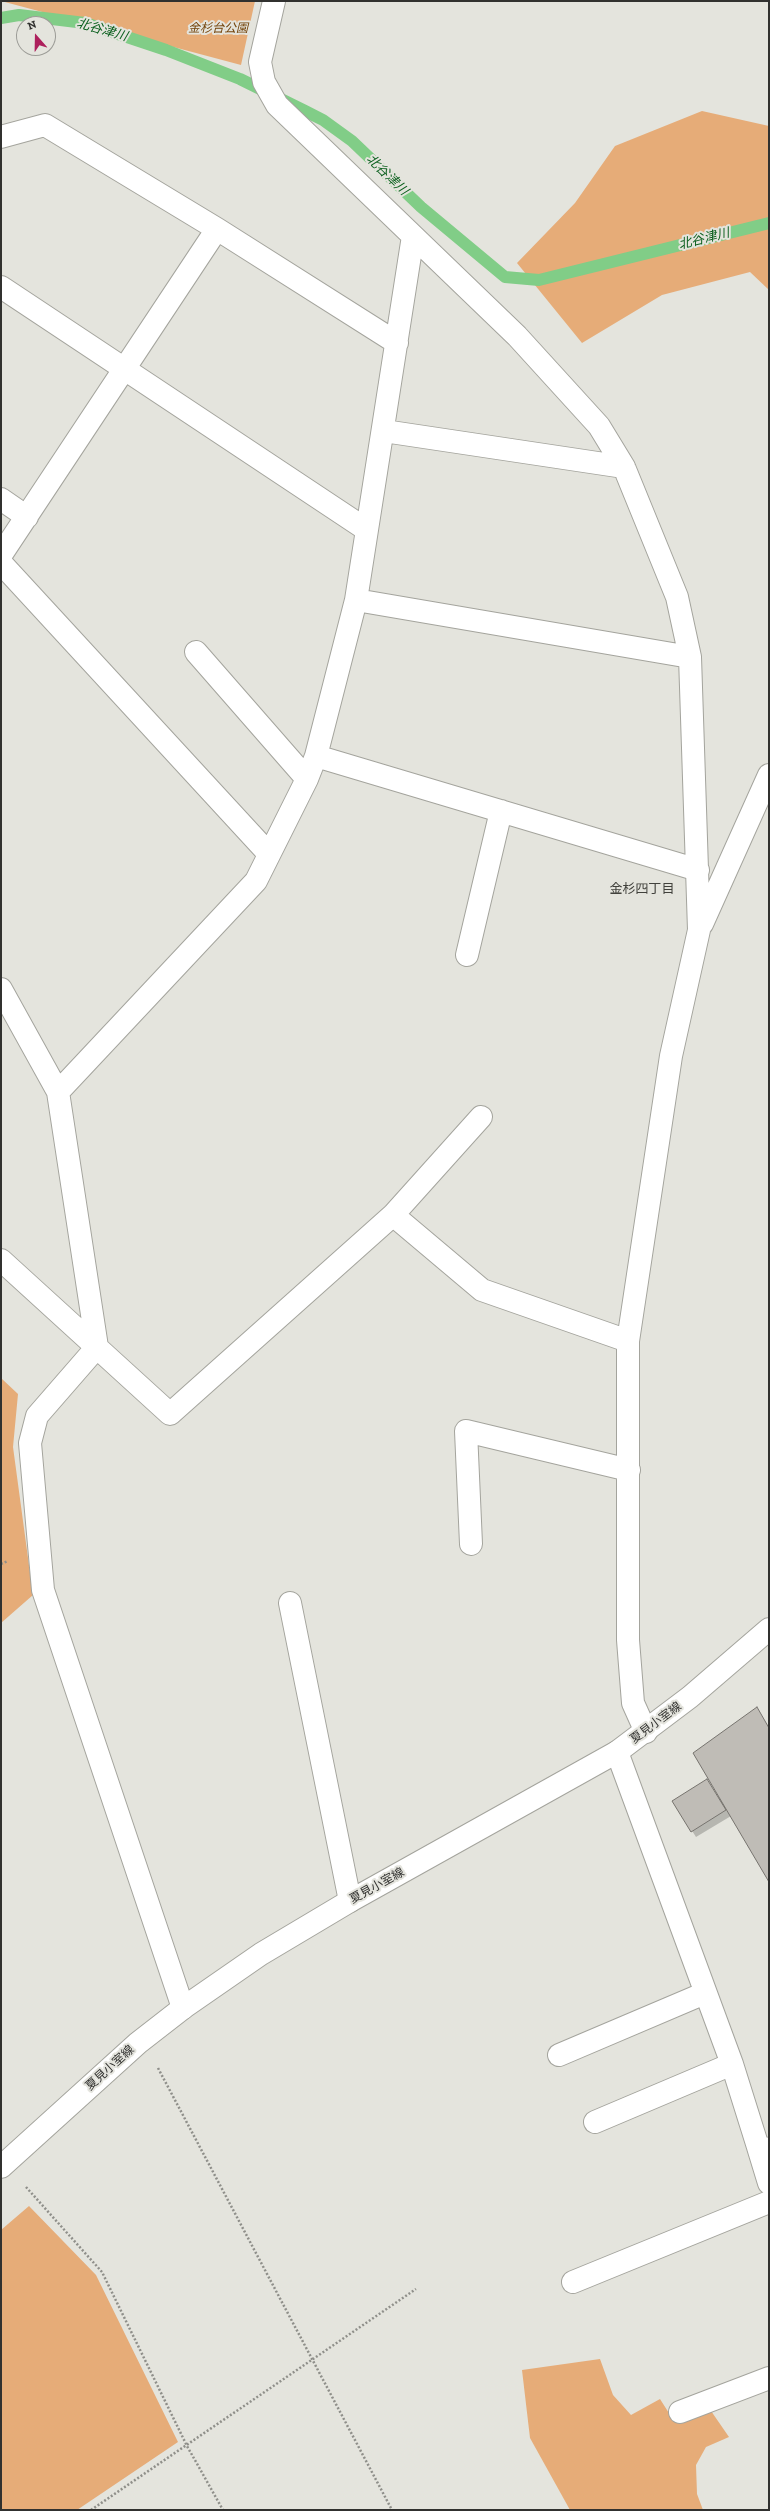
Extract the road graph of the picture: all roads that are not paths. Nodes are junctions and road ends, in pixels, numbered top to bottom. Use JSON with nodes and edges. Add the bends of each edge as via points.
{"nodes":[{"id":1,"x":274,"y":1,"type":"edge"},
{"id":2,"x":1,"y":137,"type":"edge"},
{"id":3,"x":217,"y":229,"type":"junction"},
{"id":4,"x":413,"y":236,"type":"junction"},
{"id":5,"x":1,"y":287,"type":"edge"},
{"id":6,"x":396,"y":343,"type":"junction"},
{"id":7,"x":124,"y":369,"type":"junction"},
{"id":8,"x":384,"y":431,"type":"junction"},
{"id":9,"x":624,"y":467,"type":"junction"},
{"id":10,"x":1,"y":499,"type":"edge"},
{"id":11,"x":27,"y":517,"type":"junction"},
{"id":12,"x":367,"y":530,"type":"junction"},
{"id":13,"x":1,"y":555,"type":"edge"},
{"id":14,"x":1,"y":563,"type":"edge"},
{"id":15,"x":356,"y":600,"type":"junction"},
{"id":16,"x":196,"y":652,"type":"dead end"},
{"id":17,"x":690,"y":657,"type":"junction"},
{"id":18,"x":316,"y":756,"type":"junction"},
{"id":19,"x":769,"y":775,"type":"edge"},
{"id":20,"x":307,"y":779,"type":"junction"},
{"id":21,"x":501,"y":811,"type":"junction"},
{"id":22,"x":269,"y":854,"type":"junction"},
{"id":23,"x":698,"y":870,"type":"junction"},
{"id":24,"x":699,"y":930,"type":"junction"},
{"id":25,"x":467,"y":954,"type":"dead end"},
{"id":26,"x":4,"y":1002,"type":"edge"},
{"id":27,"x":58,"y":1092,"type":"junction"},
{"id":28,"x":481,"y":1117,"type":"dead end"},
{"id":29,"x":393,"y":1215,"type":"junction"},
{"id":30,"x":1,"y":1260,"type":"edge"},
{"id":31,"x":628,"y":1341,"type":"junction"},
{"id":32,"x":97,"y":1348,"type":"junction"},
{"id":33,"x":630,"y":1470,"type":"junction"},
{"id":34,"x":471,"y":1544,"type":"dead end"},
{"id":35,"x":290,"y":1603,"type":"dead end"},
{"id":36,"x":769,"y":1629,"type":"edge"},
{"id":37,"x":646,"y":1732,"type":"junction"},
{"id":38,"x":617,"y":1752,"type":"junction"},
{"id":39,"x":350,"y":1901,"type":"junction"},
{"id":40,"x":705,"y":1993,"type":"junction"},
{"id":41,"x":183,"y":2008,"type":"junction"},
{"id":42,"x":559,"y":2055,"type":"dead end"},
{"id":43,"x":732,"y":2064,"type":"junction"},
{"id":44,"x":594,"y":2122,"type":"dead end"},
{"id":45,"x":763,"y":2148,"type":"edge"},
{"id":46,"x":1,"y":2166,"type":"edge"},
{"id":47,"x":769,"y":2183,"type":"edge"},
{"id":48,"x":769,"y":2202,"type":"edge"},
{"id":49,"x":573,"y":2282,"type":"dead end"},
{"id":50,"x":769,"y":2378,"type":"edge"},
{"id":51,"x":680,"y":2412,"type":"dead end"}],
"edges":[{"from":1,"to":4,"type":"street","via":[[260,62],[264,82],[277,106]]},
{"from":2,"to":3,"type":"street","via":[[45,125]]},
{"from":3,"to":6,"type":"street"},
{"from":3,"to":7,"type":"street"},
{"from":4,"to":6,"type":"street"},
{"from":4,"to":9,"type":"street","via":[[527,347],[599,426]]},
{"from":5,"to":7,"type":"street"},
{"from":6,"to":8,"type":"street"},
{"from":7,"to":11,"type":"street"},
{"from":7,"to":12,"type":"street"},
{"from":8,"to":9,"type":"street"},
{"from":8,"to":12,"type":"street"},
{"from":9,"to":17,"type":"street","via":[[677,597]]},
{"from":10,"to":11,"type":"street"},
{"from":11,"to":13,"type":"street"},
{"from":12,"to":15,"type":"street"},
{"from":14,"to":22,"type":"street"},
{"from":15,"to":17,"type":"street"},
{"from":15,"to":18,"type":"street"},
{"from":16,"to":20,"type":"street"},
{"from":17,"to":23,"type":"street"},
{"from":18,"to":20,"type":"street"},
{"from":18,"to":21,"type":"street"},
{"from":19,"to":24,"type":"street"},
{"from":20,"to":22,"type":"street"},
{"from":21,"to":23,"type":"street"},
{"from":21,"to":25,"type":"street"},
{"from":22,"to":27,"type":"street","via":[[256,881]]},
{"from":23,"to":24,"type":"street"},
{"from":24,"to":31,"type":"street","via":[[671,1056]]},
{"from":26,"to":27,"type":"street"},
{"from":27,"to":32,"type":"street"},
{"from":28,"to":29,"type":"street"},
{"from":29,"to":31,"type":"street","via":[[482,1290]]},
{"from":29,"to":32,"type":"street","via":[[170,1414]]},
{"from":30,"to":32,"type":"street"},
{"from":31,"to":33,"type":"street"},
{"from":32,"to":41,"type":"street","via":[[37,1416],[30,1443],[43,1590]]},
{"from":33,"to":34,"type":"street","via":[[466,1431]]},
{"from":33,"to":37,"type":"street","via":[[628,1640],[633,1703]]},
{"from":35,"to":39,"type":"street"},
{"from":36,"to":37,"type":"street","name":"夏見小室線"},
{"from":37,"to":38,"type":"street","name":"夏見小室線"},
{"from":38,"to":39,"type":"street","name":"夏見小室線"},
{"from":38,"to":40,"type":"street"},
{"from":39,"to":41,"type":"street","name":"夏見小室線","via":[[262,1954]]},
{"from":40,"to":42,"type":"street"},
{"from":40,"to":43,"type":"street"},
{"from":41,"to":46,"type":"street","name":"夏見小室線","via":[[138,2043]]},
{"from":43,"to":44,"type":"street"},
{"from":43,"to":45,"type":"street"},
{"from":45,"to":47,"type":"street"},
{"from":48,"to":49,"type":"street"},
{"from":50,"to":51,"type":"street"}]}
